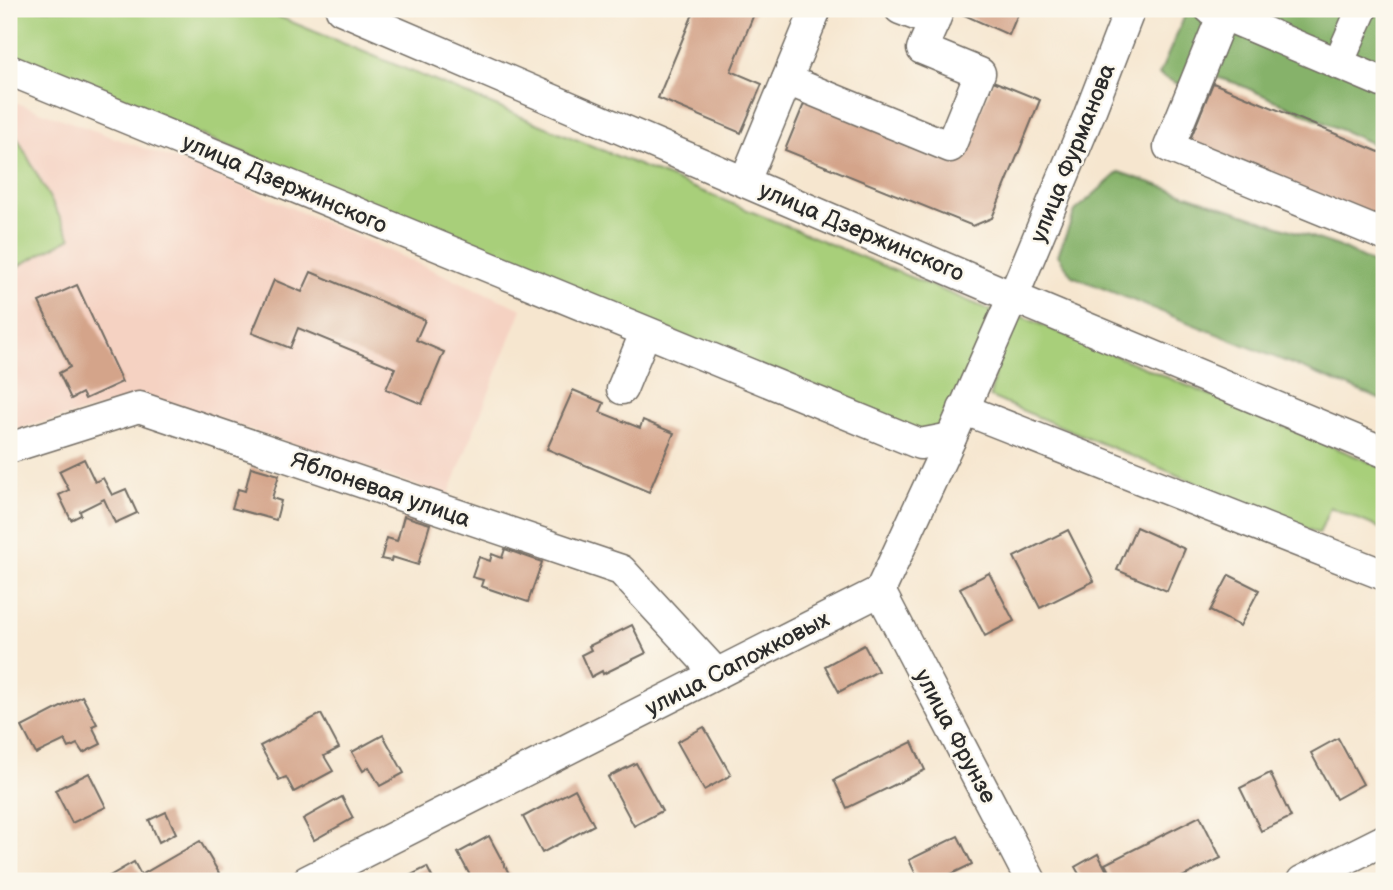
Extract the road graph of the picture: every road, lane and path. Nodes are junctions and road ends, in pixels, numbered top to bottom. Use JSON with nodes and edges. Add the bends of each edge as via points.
{"nodes":[{"id":1,"x":341,"y":9,"type":"edge"},
{"id":2,"x":816,"y":9,"type":"edge"},
{"id":3,"x":900,"y":9,"type":"edge"},
{"id":4,"x":1130,"y":9,"type":"edge"},
{"id":5,"x":1362,"y":9,"type":"edge"},
{"id":6,"x":1216,"y":12,"type":"edge"},
{"id":7,"x":936,"y":15,"type":"edge"},
{"id":8,"x":1338,"y":64,"type":"junction"},
{"id":9,"x":9,"y":70,"type":"edge"},
{"id":10,"x":787,"y":80,"type":"junction"},
{"id":11,"x":1384,"y":83,"type":"edge"},
{"id":12,"x":746,"y":181,"type":"junction"},
{"id":13,"x":1384,"y":235,"type":"edge"},
{"id":14,"x":1013,"y":296,"type":"junction"},
{"id":15,"x":645,"y":333,"type":"junction"},
{"id":16,"x":622,"y":389,"type":"dead end"},
{"id":17,"x":963,"y":409,"type":"junction"},
{"id":18,"x":951,"y":438,"type":"junction"},
{"id":19,"x":9,"y":448,"type":"edge"},
{"id":20,"x":1383,"y":448,"type":"edge"},
{"id":21,"x":1384,"y":575,"type":"edge"},
{"id":22,"x":880,"y":592,"type":"junction"},
{"id":23,"x":716,"y":673,"type":"junction"},
{"id":24,"x":1384,"y":840,"type":"edge"},
{"id":25,"x":307,"y":881,"type":"edge"},
{"id":26,"x":1031,"y":881,"type":"edge"},
{"id":27,"x":1302,"y":881,"type":"edge"}],
"edges":[{"from":1,"to":12,"type":"street","name":"улица Дзержинского"},
{"from":2,"to":10,"type":"street"},
{"from":3,"to":7,"type":"street"},
{"from":4,"to":14,"type":"street","name":"улица Фурманова"},
{"from":5,"to":8,"type":"street"},
{"from":6,"to":8,"type":"street"},
{"from":6,"to":13,"type":"street","via":[[1169,146]]},
{"from":7,"to":10,"type":"street","via":[[922,49],[980,73],[950,147]]},
{"from":8,"to":11,"type":"street"},
{"from":9,"to":15,"type":"street","name":"улица Дзержинского"},
{"from":10,"to":12,"type":"street"},
{"from":12,"to":14,"type":"street","name":"улица Дзержинского"},
{"from":14,"to":17,"type":"street"},
{"from":14,"to":20,"type":"street","name":"улица Дзержинского"},
{"from":15,"to":16,"type":"street"},
{"from":15,"to":18,"type":"street","name":"улица Дзержинского","via":[[920,444]]},
{"from":17,"to":18,"type":"street"},
{"from":17,"to":21,"type":"street"},
{"from":18,"to":22,"type":"street"},
{"from":19,"to":23,"type":"street","name":"Яблоневая улица","via":[[139,407],[621,570]]},
{"from":22,"to":23,"type":"street","name":"улица Сапожковых"},
{"from":22,"to":26,"type":"street","name":"улица Фрунзе"},
{"from":23,"to":25,"type":"street","name":"улица Сапожковых"},
{"from":24,"to":27,"type":"street"}]}
